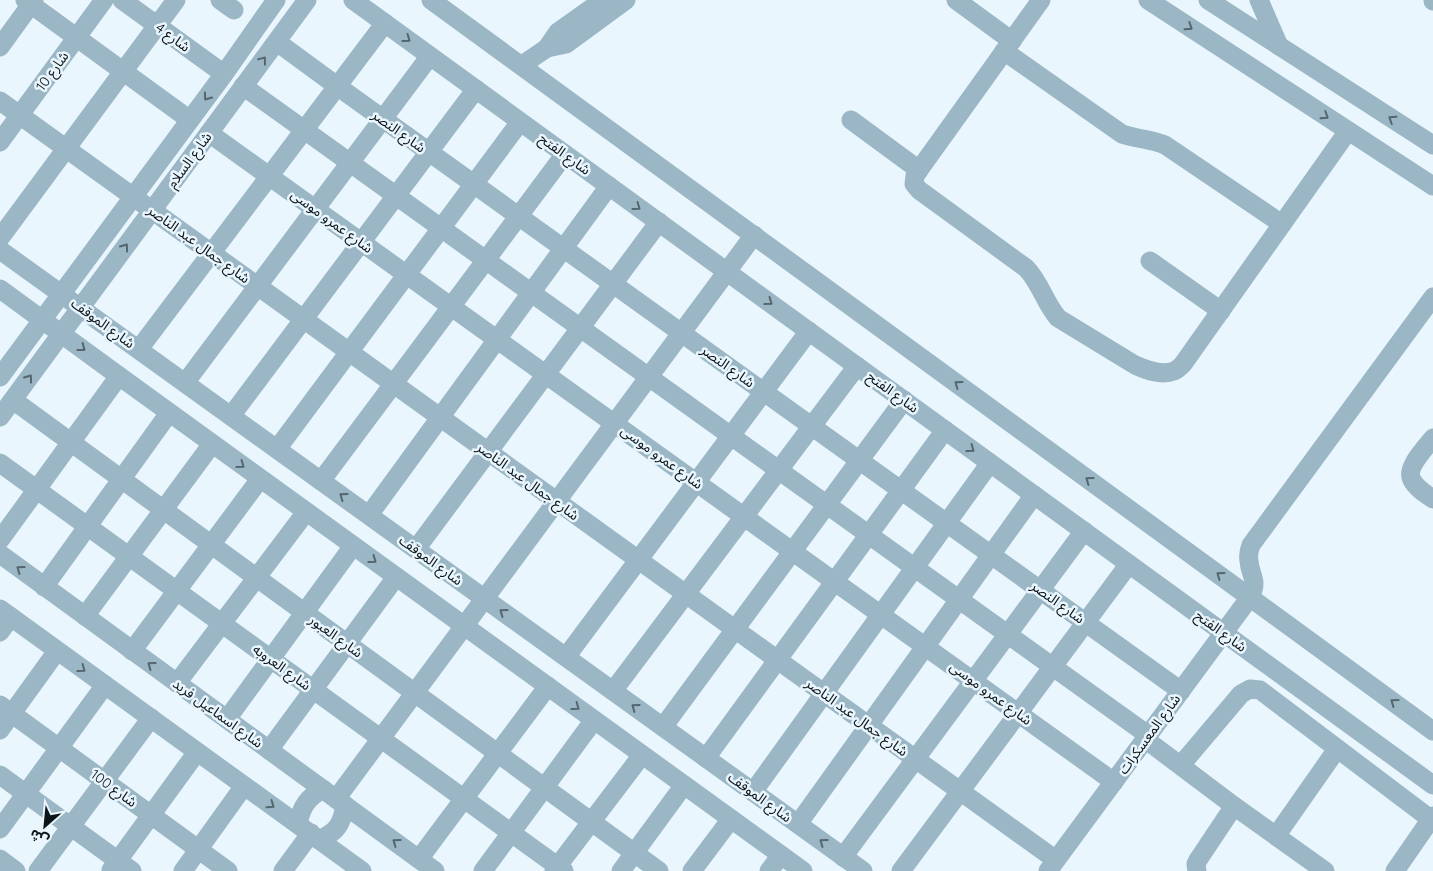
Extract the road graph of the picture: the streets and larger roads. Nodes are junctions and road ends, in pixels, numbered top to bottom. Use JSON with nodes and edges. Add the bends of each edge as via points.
{"nodes":[{"id":1,"x":104,"y":0,"type":"edge"},
{"id":2,"x":122,"y":0,"type":"edge"},
{"id":3,"x":176,"y":0,"type":"edge"},
{"id":4,"x":276,"y":0,"type":"edge"},
{"id":5,"x":307,"y":0,"type":"edge"},
{"id":6,"x":353,"y":0,"type":"edge"},
{"id":7,"x":603,"y":0,"type":"edge"},
{"id":8,"x":626,"y":0,"type":"edge"},
{"id":9,"x":956,"y":0,"type":"edge"},
{"id":10,"x":1041,"y":0,"type":"edge"},
{"id":11,"x":1148,"y":0,"type":"edge"},
{"id":12,"x":1208,"y":0,"type":"edge"},
{"id":13,"x":1258,"y":0,"type":"edge"},
{"id":14,"x":30,"y":1,"type":"edge"},
{"id":15,"x":437,"y":1,"type":"edge"},
{"id":16,"x":385,"y":23,"type":"junction"},
{"id":17,"x":157,"y":26,"type":"junction"},
{"id":18,"x":76,"y":37,"type":"junction"},
{"id":19,"x":277,"y":42,"type":"junction"},
{"id":20,"x":1008,"y":46,"type":"junction"},
{"id":21,"x":1279,"y":46,"type":"junction"},
{"id":22,"x":0,"y":47,"type":"edge"},
{"id":23,"x":548,"y":48,"type":"junction"},
{"id":24,"x":430,"y":56,"type":"junction"},
{"id":25,"x":522,"y":65,"type":"junction"},
{"id":26,"x":123,"y":71,"type":"junction"},
{"id":27,"x":224,"y":74,"type":"junction"},
{"id":28,"x":243,"y":86,"type":"junction"},
{"id":29,"x":337,"y":86,"type":"junction"},
{"id":30,"x":476,"y":89,"type":"junction"},
{"id":31,"x":0,"y":101,"type":"edge"},
{"id":32,"x":20,"y":115,"type":"junction"},
{"id":33,"x":382,"y":119,"type":"junction"},
{"id":34,"x":190,"y":120,"type":"junction"},
{"id":35,"x":851,"y":120,"type":"dead end"},
{"id":36,"x":520,"y":122,"type":"junction"},
{"id":37,"x":304,"y":130,"type":"junction"},
{"id":38,"x":1348,"y":131,"type":"junction"},
{"id":39,"x":209,"y":133,"type":"junction"},
{"id":40,"x":0,"y":142,"type":"edge"},
{"id":41,"x":1433,"y":145,"type":"edge"},
{"id":42,"x":66,"y":148,"type":"junction"},
{"id":43,"x":428,"y":152,"type":"junction"},
{"id":44,"x":565,"y":154,"type":"junction"},
{"id":45,"x":350,"y":163,"type":"junction"},
{"id":46,"x":919,"y":170,"type":"junction"},
{"id":47,"x":270,"y":176,"type":"junction"},
{"id":48,"x":474,"y":184,"type":"junction"},
{"id":49,"x":609,"y":186,"type":"junction"},
{"id":50,"x":1433,"y":186,"type":"edge"},
{"id":51,"x":396,"y":196,"type":"junction"},
{"id":52,"x":133,"y":197,"type":"junction"},
{"id":53,"x":316,"y":209,"type":"junction"},
{"id":54,"x":152,"y":210,"type":"junction"},
{"id":55,"x":518,"y":216,"type":"junction"},
{"id":56,"x":659,"y":222,"type":"junction"},
{"id":57,"x":1282,"y":224,"type":"junction"},
{"id":58,"x":441,"y":228,"type":"junction"},
{"id":59,"x":754,"y":235,"type":"junction"},
{"id":60,"x":0,"y":238,"type":"edge"},
{"id":61,"x":362,"y":242,"type":"junction"},
{"id":62,"x":564,"y":249,"type":"junction"},
{"id":63,"x":0,"y":250,"type":"edge"},
{"id":64,"x":212,"y":253,"type":"junction"},
{"id":65,"x":486,"y":260,"type":"junction"},
{"id":66,"x":1150,"y":261,"type":"dead end"},
{"id":67,"x":727,"y":271,"type":"junction"},
{"id":68,"x":407,"y":274,"type":"junction"},
{"id":69,"x":613,"y":284,"type":"junction"},
{"id":70,"x":258,"y":286,"type":"junction"},
{"id":71,"x":0,"y":289,"type":"edge"},
{"id":72,"x":531,"y":293,"type":"junction"},
{"id":73,"x":62,"y":294,"type":"junction"},
{"id":74,"x":1433,"y":297,"type":"edge"},
{"id":75,"x":451,"y":306,"type":"junction"},
{"id":76,"x":81,"y":308,"type":"junction"},
{"id":77,"x":1221,"y":311,"type":"junction"},
{"id":78,"x":304,"y":319,"type":"junction"},
{"id":79,"x":43,"y":320,"type":"junction"},
{"id":80,"x":580,"y":328,"type":"junction"},
{"id":81,"x":809,"y":331,"type":"junction"},
{"id":82,"x":62,"y":333,"type":"junction"},
{"id":83,"x":681,"y":333,"type":"junction"},
{"id":84,"x":497,"y":339,"type":"junction"},
{"id":85,"x":139,"y":349,"type":"junction"},
{"id":86,"x":349,"y":352,"type":"junction"},
{"id":87,"x":857,"y":366,"type":"junction"},
{"id":88,"x":546,"y":374,"type":"junction"},
{"id":89,"x":119,"y":376,"type":"junction"},
{"id":90,"x":0,"y":377,"type":"edge"},
{"id":91,"x":648,"y":377,"type":"junction"},
{"id":92,"x":185,"y":383,"type":"junction"},
{"id":93,"x":393,"y":384,"type":"junction"},
{"id":94,"x":764,"y":392,"type":"junction"},
{"id":95,"x":13,"y":400,"type":"junction"},
{"id":96,"x":904,"y":400,"type":"junction"},
{"id":97,"x":169,"y":413,"type":"junction"},
{"id":98,"x":231,"y":416,"type":"junction"},
{"id":99,"x":440,"y":417,"type":"junction"},
{"id":100,"x":0,"y":418,"type":"edge"},
{"id":101,"x":614,"y":423,"type":"junction"},
{"id":102,"x":811,"y":426,"type":"junction"},
{"id":103,"x":945,"y":430,"type":"junction"},
{"id":104,"x":731,"y":436,"type":"junction"},
{"id":105,"x":1433,"y":438,"type":"edge"},
{"id":106,"x":71,"y":442,"type":"junction"},
{"id":107,"x":212,"y":444,"type":"junction"},
{"id":108,"x":277,"y":449,"type":"junction"},
{"id":109,"x":488,"y":452,"type":"junction"},
{"id":110,"x":860,"y":461,"type":"junction"},
{"id":111,"x":0,"y":463,"type":"edge"},
{"id":112,"x":990,"y":463,"type":"junction"},
{"id":113,"x":778,"y":470,"type":"junction"},
{"id":114,"x":260,"y":478,"type":"junction"},
{"id":115,"x":121,"y":479,"type":"junction"},
{"id":116,"x":321,"y":481,"type":"junction"},
{"id":117,"x":696,"y":482,"type":"junction"},
{"id":118,"x":37,"y":490,"type":"junction"},
{"id":119,"x":901,"y":490,"type":"junction"},
{"id":120,"x":1034,"y":495,"type":"junction"},
{"id":121,"x":1433,"y":499,"type":"edge"},
{"id":122,"x":556,"y":501,"type":"junction"},
{"id":123,"x":827,"y":505,"type":"junction"},
{"id":124,"x":163,"y":510,"type":"junction"},
{"id":125,"x":306,"y":512,"type":"junction"},
{"id":126,"x":369,"y":515,"type":"junction"},
{"id":127,"x":744,"y":516,"type":"junction"},
{"id":128,"x":946,"y":523,"type":"junction"},
{"id":129,"x":87,"y":526,"type":"junction"},
{"id":130,"x":1084,"y":531,"type":"junction"},
{"id":131,"x":869,"y":535,"type":"junction"},
{"id":132,"x":0,"y":540,"type":"edge"},
{"id":133,"x":211,"y":544,"type":"junction"},
{"id":134,"x":353,"y":546,"type":"junction"},
{"id":135,"x":416,"y":549,"type":"junction"},
{"id":136,"x":793,"y":551,"type":"junction"},
{"id":137,"x":0,"y":554,"type":"edge"},
{"id":138,"x":992,"y":555,"type":"junction"},
{"id":139,"x":129,"y":556,"type":"junction"},
{"id":140,"x":638,"y":560,"type":"junction"},
{"id":141,"x":1129,"y":564,"type":"junction"},
{"id":142,"x":914,"y":568,"type":"junction"},
{"id":143,"x":396,"y":577,"type":"junction"},
{"id":144,"x":257,"y":578,"type":"junction"},
{"id":145,"x":835,"y":581,"type":"junction"},
{"id":146,"x":44,"y":586,"type":"junction"},
{"id":147,"x":1040,"y":590,"type":"junction"},
{"id":148,"x":177,"y":591,"type":"junction"},
{"id":149,"x":686,"y":594,"type":"junction"},
{"id":150,"x":1250,"y":597,"type":"junction"},
{"id":151,"x":484,"y":598,"type":"junction"},
{"id":152,"x":959,"y":600,"type":"junction"},
{"id":153,"x":304,"y":612,"type":"junction"},
{"id":154,"x":6,"y":613,"type":"edge"},
{"id":155,"x":881,"y":614,"type":"junction"},
{"id":156,"x":84,"y":616,"type":"junction"},
{"id":157,"x":1086,"y":622,"type":"junction"},
{"id":158,"x":222,"y":624,"type":"junction"},
{"id":159,"x":464,"y":626,"type":"junction"},
{"id":160,"x":735,"y":630,"type":"junction"},
{"id":161,"x":0,"y":632,"type":"edge"},
{"id":162,"x":1223,"y":633,"type":"junction"},
{"id":163,"x":1007,"y":634,"type":"junction"},
{"id":164,"x":347,"y":644,"type":"junction"},
{"id":165,"x":926,"y":646,"type":"junction"},
{"id":166,"x":57,"y":651,"type":"junction"},
{"id":167,"x":132,"y":651,"type":"junction"},
{"id":168,"x":566,"y":657,"type":"junction"},
{"id":169,"x":271,"y":658,"type":"junction"},
{"id":170,"x":777,"y":660,"type":"junction"},
{"id":171,"x":1053,"y":667,"type":"junction"},
{"id":172,"x":973,"y":680,"type":"junction"},
{"id":173,"x":177,"y":683,"type":"junction"},
{"id":174,"x":105,"y":685,"type":"junction"},
{"id":175,"x":548,"y":686,"type":"junction"},
{"id":176,"x":313,"y":690,"type":"junction"},
{"id":177,"x":613,"y":691,"type":"junction"},
{"id":178,"x":1181,"y":691,"type":"junction"},
{"id":179,"x":415,"y":693,"type":"junction"},
{"id":180,"x":824,"y":694,"type":"junction"},
{"id":181,"x":6,"y":710,"type":"edge"},
{"id":182,"x":1018,"y":713,"type":"junction"},
{"id":183,"x":151,"y":718,"type":"junction"},
{"id":184,"x":226,"y":719,"type":"junction"},
{"id":185,"x":594,"y":720,"type":"junction"},
{"id":186,"x":869,"y":726,"type":"junction"},
{"id":187,"x":663,"y":727,"type":"junction"},
{"id":188,"x":0,"y":730,"type":"edge"},
{"id":189,"x":1433,"y":731,"type":"edge"},
{"id":190,"x":1147,"y":737,"type":"junction"},
{"id":191,"x":381,"y":738,"type":"junction"},
{"id":192,"x":59,"y":748,"type":"junction"},
{"id":193,"x":1337,"y":749,"type":"junction"},
{"id":194,"x":269,"y":750,"type":"junction"},
{"id":195,"x":197,"y":752,"type":"junction"},
{"id":196,"x":498,"y":753,"type":"junction"},
{"id":197,"x":642,"y":755,"type":"junction"},
{"id":198,"x":706,"y":758,"type":"junction"},
{"id":199,"x":915,"y":759,"type":"junction"},
{"id":200,"x":1180,"y":766,"type":"junction"},
{"id":201,"x":0,"y":775,"type":"edge"},
{"id":202,"x":105,"y":781,"type":"junction"},
{"id":203,"x":1114,"y":782,"type":"junction"},
{"id":204,"x":684,"y":785,"type":"junction"},
{"id":205,"x":1433,"y":785,"type":"edge"},
{"id":206,"x":244,"y":786,"type":"junction"},
{"id":207,"x":544,"y":787,"type":"junction"},
{"id":208,"x":753,"y":792,"type":"junction"},
{"id":209,"x":960,"y":792,"type":"junction"},
{"id":210,"x":26,"y":794,"type":"junction"},
{"id":211,"x":335,"y":798,"type":"junction"},
{"id":212,"x":464,"y":798,"type":"junction"},
{"id":213,"x":1234,"y":806,"type":"junction"},
{"id":214,"x":151,"y":815,"type":"junction"},
{"id":215,"x":731,"y":819,"type":"junction"},
{"id":216,"x":1432,"y":819,"type":"edge"},
{"id":217,"x":591,"y":822,"type":"junction"},
{"id":218,"x":798,"y":824,"type":"junction"},
{"id":219,"x":71,"y":827,"type":"junction"},
{"id":220,"x":0,"y":829,"type":"edge"},
{"id":221,"x":309,"y":832,"type":"junction"},
{"id":222,"x":511,"y":832,"type":"junction"},
{"id":223,"x":1276,"y":836,"type":"junction"},
{"id":224,"x":198,"y":849,"type":"junction"},
{"id":225,"x":634,"y":853,"type":"junction"},
{"id":226,"x":781,"y":855,"type":"junction"},
{"id":227,"x":843,"y":856,"type":"junction"},
{"id":228,"x":0,"y":859,"type":"edge"},
{"id":229,"x":419,"y":859,"type":"junction"},
{"id":230,"x":1052,"y":866,"type":"edge"},
{"id":231,"x":120,"y":868,"type":"edge"},
{"id":232,"x":1314,"y":868,"type":"edge"},
{"id":233,"x":559,"y":869,"type":"edge"},
{"id":234,"x":16,"y":871,"type":"edge"},
{"id":235,"x":38,"y":871,"type":"edge"},
{"id":236,"x":182,"y":871,"type":"edge"},
{"id":237,"x":228,"y":871,"type":"edge"},
{"id":238,"x":283,"y":871,"type":"edge"},
{"id":239,"x":362,"y":871,"type":"edge"},
{"id":240,"x":435,"y":871,"type":"edge"},
{"id":241,"x":482,"y":871,"type":"edge"},
{"id":242,"x":621,"y":871,"type":"edge"},
{"id":243,"x":659,"y":871,"type":"edge"},
{"id":244,"x":692,"y":871,"type":"edge"},
{"id":245,"x":769,"y":871,"type":"edge"},
{"id":246,"x":803,"y":871,"type":"edge"},
{"id":247,"x":863,"y":871,"type":"edge"},
{"id":248,"x":901,"y":871,"type":"edge"},
{"id":249,"x":1197,"y":871,"type":"edge"},
{"id":250,"x":1395,"y":871,"type":"edge"}],
"edges":[{"from":1,"to":18,"type":"street","name":"شارع 10"},
{"from":2,"to":17,"type":"street","name":"شارع 4"},
{"from":3,"to":17,"type":"street"},
{"from":4,"to":27,"type":"street","name":"شارع السلام"},
{"from":5,"to":19,"type":"street","name":"شارع السلام"},
{"from":6,"to":16,"type":"street","name":"شارع الفتح"},
{"from":7,"to":23,"type":"street","via":[[558,32]]},
{"from":8,"to":23,"type":"street","via":[[566,44]]},
{"from":9,"to":20,"type":"street"},
{"from":10,"to":20,"type":"street"},
{"from":11,"to":38,"type":"street","one_way":true},
{"from":12,"to":21,"type":"street"},
{"from":13,"to":21,"type":"street"},
{"from":14,"to":18,"type":"street"},
{"from":14,"to":22,"type":"street"},
{"from":15,"to":25,"type":"street"},
{"from":16,"to":24,"type":"street","name":"شارع الفتح","one_way":true},
{"from":16,"to":29,"type":"street"},
{"from":17,"to":26,"type":"street"},
{"from":17,"to":27,"type":"street","name":"شارع 4"},
{"from":18,"to":26,"type":"street"},
{"from":18,"to":32,"type":"street","name":"شارع 10"},
{"from":28,"to":19,"type":"street","name":"شارع السلام","one_way":true},
{"from":19,"to":29,"type":"street","name":"شارع النصر"},
{"from":20,"to":46,"type":"street"},
{"from":20,"to":57,"type":"street","via":[[1122,134],[1165,145]]},
{"from":41,"to":21,"type":"street","one_way":true},
{"from":23,"to":25,"type":"street"},
{"from":24,"to":30,"type":"street","name":"شارع الفتح"},
{"from":24,"to":33,"type":"street"},
{"from":25,"to":59,"type":"street"},
{"from":26,"to":34,"type":"street"},
{"from":26,"to":42,"type":"street"},
{"from":27,"to":34,"type":"street","name":"شارع السلام","one_way":true},
{"from":28,"to":37,"type":"street"},
{"from":28,"to":39,"type":"street","name":"شارع السلام"},
{"from":29,"to":33,"type":"street","name":"شارع النصر"},
{"from":29,"to":37,"type":"street"},
{"from":30,"to":36,"type":"street","name":"شارع الفتح"},
{"from":30,"to":43,"type":"street"},
{"from":31,"to":32,"type":"street","name":"شارع جمال عبد الناصر"},
{"from":32,"to":40,"type":"street","name":"شارع 10"},
{"from":32,"to":42,"type":"street","name":"شارع جمال عبد الناصر"},
{"from":33,"to":43,"type":"street","name":"شارع النصر"},
{"from":33,"to":45,"type":"street"},
{"from":34,"to":52,"type":"street","name":"شارع السلام"},
{"from":35,"to":46,"type":"street"},
{"from":36,"to":44,"type":"street","name":"شارع الفتح"},
{"from":36,"to":48,"type":"street"},
{"from":37,"to":45,"type":"street"},
{"from":37,"to":47,"type":"street"},
{"from":38,"to":50,"type":"street"},
{"from":38,"to":57,"type":"street"},
{"from":39,"to":47,"type":"street","name":"شارع عمرو موسى"},
{"from":39,"to":54,"type":"street","name":"شارع السلام"},
{"from":42,"to":52,"type":"street","name":"شارع جمال عبد الناصر"},
{"from":42,"to":60,"type":"street"},
{"from":43,"to":48,"type":"street","name":"شارع النصر"},
{"from":43,"to":51,"type":"street"},
{"from":44,"to":49,"type":"street","name":"شارع الفتح"},
{"from":44,"to":55,"type":"street"},
{"from":45,"to":51,"type":"street"},
{"from":45,"to":53,"type":"street"},
{"from":46,"to":77,"type":"street","via":[[914,184],[919,190],[1026,268],[1058,318],[1135,365],[1148,371],[1174,371],[1183,364]]},
{"from":47,"to":53,"type":"street","name":"شارع عمرو موسى"},
{"from":47,"to":64,"type":"street"},
{"from":48,"to":55,"type":"street","name":"شارع النصر"},
{"from":48,"to":58,"type":"street"},
{"from":49,"to":56,"type":"street","name":"شارع الفتح","one_way":true},
{"from":49,"to":62,"type":"street"},
{"from":51,"to":58,"type":"street"},
{"from":51,"to":61,"type":"street"},
{"from":52,"to":54,"type":"street","name":"شارع جمال عبد الناصر"},
{"from":52,"to":73,"type":"street","name":"شارع السلام"},
{"from":53,"to":61,"type":"street","name":"شارع عمرو موسى"},
{"from":53,"to":70,"type":"street"},
{"from":54,"to":64,"type":"street","name":"شارع جمال عبد الناصر"},
{"from":76,"to":54,"type":"street","name":"شارع السلام","one_way":true},
{"from":55,"to":62,"type":"street","name":"شارع النصر"},
{"from":55,"to":65,"type":"street"},
{"from":56,"to":67,"type":"street","name":"شارع الفتح"},
{"from":56,"to":69,"type":"street"},
{"from":57,"to":77,"type":"street"},
{"from":58,"to":65,"type":"street"},
{"from":58,"to":68,"type":"street"},
{"from":59,"to":67,"type":"street"},
{"from":150,"to":59,"type":"street","one_way":true},
{"from":61,"to":68,"type":"street","name":"شارع عمرو موسى"},
{"from":61,"to":78,"type":"street"},
{"from":62,"to":69,"type":"street","name":"شارع النصر"},
{"from":62,"to":72,"type":"street"},
{"from":63,"to":73,"type":"street","name":"شارع الموقف"},
{"from":64,"to":70,"type":"street","name":"شارع جمال عبد الناصر"},
{"from":64,"to":85,"type":"street"},
{"from":65,"to":72,"type":"street"},
{"from":65,"to":75,"type":"street"},
{"from":66,"to":77,"type":"street"},
{"from":67,"to":81,"type":"street","name":"شارع الفتح","one_way":true},
{"from":67,"to":83,"type":"street"},
{"from":68,"to":75,"type":"street","name":"شارع عمرو موسى"},
{"from":68,"to":86,"type":"street"},
{"from":69,"to":80,"type":"street"},
{"from":69,"to":83,"type":"street","name":"شارع النصر"},
{"from":70,"to":78,"type":"street","name":"شارع جمال عبد الناصر"},
{"from":70,"to":92,"type":"street"},
{"from":71,"to":79,"type":"street"},
{"from":72,"to":80,"type":"street"},
{"from":72,"to":84,"type":"street"},
{"from":73,"to":76,"type":"street","name":"شارع الموقف"},
{"from":73,"to":79,"type":"street","name":"شارع السلام"},
{"from":74,"to":150,"type":"street","via":[[1251,545],[1248,554],[1255,585]]},
{"from":75,"to":84,"type":"street","name":"شارع عمرو موسى"},
{"from":75,"to":93,"type":"street"},
{"from":76,"to":82,"type":"street","name":"شارع السلام"},
{"from":76,"to":85,"type":"street","name":"شارع الموقف"},
{"from":78,"to":86,"type":"street","name":"شارع جمال عبد الناصر"},
{"from":78,"to":98,"type":"street"},
{"from":79,"to":82,"type":"street"},
{"from":79,"to":90,"type":"street","name":"شارع السلام"},
{"from":80,"to":88,"type":"street"},
{"from":80,"to":91,"type":"street"},
{"from":81,"to":87,"type":"street","name":"شارع الفتح"},
{"from":81,"to":94,"type":"street"},
{"from":82,"to":89,"type":"street","one_way":true},
{"from":95,"to":82,"type":"street","name":"شارع السلام","one_way":true},
{"from":83,"to":91,"type":"street"},
{"from":83,"to":94,"type":"street","name":"شارع النصر"},
{"from":84,"to":88,"type":"street","name":"شارع عمرو موسى"},
{"from":84,"to":99,"type":"street"},
{"from":85,"to":92,"type":"street","name":"شارع الموقف"},
{"from":86,"to":93,"type":"street","name":"شارع جمال عبد الناصر"},
{"from":86,"to":108,"type":"street"},
{"from":87,"to":96,"type":"street","name":"شارع الفتح"},
{"from":87,"to":102,"type":"street"},
{"from":88,"to":101,"type":"street","name":"شارع عمرو موسى"},
{"from":88,"to":109,"type":"street"},
{"from":89,"to":97,"type":"street"},
{"from":89,"to":106,"type":"street"},
{"from":91,"to":101,"type":"street"},
{"from":91,"to":104,"type":"street"},
{"from":92,"to":98,"type":"street","name":"شارع الموقف"},
{"from":93,"to":99,"type":"street","name":"شارع جمال عبد الناصر"},
{"from":93,"to":116,"type":"street"},
{"from":94,"to":102,"type":"street","name":"شارع النصر"},
{"from":94,"to":104,"type":"street"},
{"from":95,"to":100,"type":"street","name":"شارع السلام"},
{"from":95,"to":106,"type":"street","name":"شارع العبور"},
{"from":96,"to":103,"type":"street","name":"شارع الفتح"},
{"from":96,"to":110,"type":"street"},
{"from":97,"to":107,"type":"street"},
{"from":97,"to":115,"type":"street"},
{"from":98,"to":108,"type":"street","name":"شارع الموقف"},
{"from":99,"to":109,"type":"street","name":"شارع جمال عبد الناصر"},
{"from":99,"to":126,"type":"street"},
{"from":101,"to":117,"type":"street","name":"شارع عمرو موسى"},
{"from":101,"to":122,"type":"street"},
{"from":102,"to":110,"type":"street","name":"شارع النصر"},
{"from":102,"to":113,"type":"street"},
{"from":103,"to":112,"type":"street","name":"شارع الفتح","one_way":true},
{"from":103,"to":119,"type":"street"},
{"from":104,"to":113,"type":"street"},
{"from":104,"to":117,"type":"street"},
{"from":105,"to":121,"type":"street","via":[[1410,472],[1411,479]]},
{"from":106,"to":115,"type":"street","name":"شارع العبور"},
{"from":106,"to":118,"type":"street"},
{"from":107,"to":114,"type":"street","one_way":true},
{"from":107,"to":124,"type":"street"},
{"from":108,"to":116,"type":"street","name":"شارع الموقف"},
{"from":109,"to":122,"type":"street","name":"شارع جمال عبد الناصر"},
{"from":109,"to":135,"type":"street"},
{"from":110,"to":119,"type":"street","name":"شارع النصر"},
{"from":110,"to":123,"type":"street"},
{"from":111,"to":118,"type":"street","name":"شارع العروبه"},
{"from":112,"to":120,"type":"street","name":"شارع الفتح"},
{"from":112,"to":128,"type":"street"},
{"from":113,"to":123,"type":"street"},
{"from":113,"to":127,"type":"street"},
{"from":114,"to":125,"type":"street"},
{"from":114,"to":133,"type":"street"},
{"from":115,"to":124,"type":"street","name":"شارع العبور"},
{"from":115,"to":129,"type":"street"},
{"from":126,"to":116,"type":"street","name":"شارع الموقف","one_way":true},
{"from":117,"to":127,"type":"street","name":"شارع عمرو موسى"},
{"from":117,"to":140,"type":"street"},
{"from":118,"to":129,"type":"street","name":"شارع العروبه"},
{"from":118,"to":132,"type":"street"},
{"from":119,"to":128,"type":"street","name":"شارع النصر"},
{"from":119,"to":131,"type":"street"},
{"from":120,"to":130,"type":"street","name":"شارع الفتح"},
{"from":120,"to":138,"type":"street"},
{"from":122,"to":140,"type":"street","name":"شارع جمال عبد الناصر"},
{"from":122,"to":151,"type":"street"},
{"from":123,"to":131,"type":"street"},
{"from":123,"to":136,"type":"street"},
{"from":124,"to":133,"type":"street","name":"شارع العبور"},
{"from":124,"to":139,"type":"street"},
{"from":125,"to":134,"type":"street"},
{"from":125,"to":144,"type":"street"},
{"from":126,"to":135,"type":"street","name":"شارع الموقف"},
{"from":127,"to":136,"type":"street","name":"شارع عمرو موسى"},
{"from":127,"to":149,"type":"street"},
{"from":128,"to":138,"type":"street","name":"شارع النصر"},
{"from":128,"to":142,"type":"street"},
{"from":129,"to":139,"type":"street","name":"شارع العروبه"},
{"from":129,"to":146,"type":"street"},
{"from":130,"to":141,"type":"street","name":"شارع الفتح"},
{"from":130,"to":147,"type":"street"},
{"from":131,"to":142,"type":"street"},
{"from":131,"to":145,"type":"street"},
{"from":133,"to":144,"type":"street","name":"شارع العبور"},
{"from":133,"to":148,"type":"street"},
{"from":134,"to":143,"type":"street","one_way":true},
{"from":134,"to":153,"type":"street"},
{"from":135,"to":151,"type":"street","name":"شارع الموقف"},
{"from":136,"to":145,"type":"street","name":"شارع عمرو موسى"},
{"from":136,"to":160,"type":"street"},
{"from":146,"to":137,"type":"street","name":"شارع اسماعيل فريد","one_way":true},
{"from":138,"to":147,"type":"street","name":"شارع النصر"},
{"from":138,"to":152,"type":"street"},
{"from":139,"to":148,"type":"street","name":"شارع العروبه"},
{"from":139,"to":156,"type":"street"},
{"from":140,"to":149,"type":"street","name":"شارع جمال عبد الناصر"},
{"from":140,"to":168,"type":"street"},
{"from":141,"to":157,"type":"street"},
{"from":141,"to":162,"type":"street","name":"شارع الفتح"},
{"from":142,"to":152,"type":"street"},
{"from":142,"to":155,"type":"street"},
{"from":143,"to":159,"type":"street"},
{"from":143,"to":164,"type":"street"},
{"from":144,"to":153,"type":"street","name":"شارع العبور"},
{"from":144,"to":158,"type":"street"},
{"from":145,"to":155,"type":"street","name":"شارع عمرو موسى"},
{"from":145,"to":170,"type":"street"},
{"from":146,"to":156,"type":"street","name":"شارع اسماعيل فريد"},
{"from":147,"to":157,"type":"street","name":"شارع النصر"},
{"from":147,"to":163,"type":"street"},
{"from":148,"to":158,"type":"street","name":"شارع العروبه"},
{"from":148,"to":167,"type":"street"},
{"from":149,"to":160,"type":"street","name":"شارع جمال عبد الناصر"},
{"from":149,"to":177,"type":"street"},
{"from":150,"to":162,"type":"street","name":"شارع المعسكرات"},
{"from":189,"to":150,"type":"street","one_way":true},
{"from":151,"to":159,"type":"street"},
{"from":168,"to":151,"type":"street","name":"شارع الموقف","one_way":true},
{"from":152,"to":163,"type":"street"},
{"from":152,"to":165,"type":"street"},
{"from":153,"to":164,"type":"street","name":"شارع العبور"},
{"from":153,"to":169,"type":"street"},
{"from":154,"to":161,"type":"street"},
{"from":154,"to":166,"type":"street"},
{"from":155,"to":165,"type":"street","name":"شارع عمرو موسى"},
{"from":155,"to":180,"type":"street"},
{"from":156,"to":167,"type":"street","name":"شارع اسماعيل فريد"},
{"from":157,"to":171,"type":"street"},
{"from":157,"to":178,"type":"street","name":"شارع النصر"},
{"from":158,"to":169,"type":"street","name":"شارع العروبه"},
{"from":158,"to":173,"type":"street"},
{"from":159,"to":175,"type":"street"},
{"from":159,"to":179,"type":"street"},
{"from":160,"to":170,"type":"street","name":"شارع جمال عبد الناصر"},
{"from":160,"to":187,"type":"street"},
{"from":162,"to":178,"type":"street","name":"شارع المعسكرات"},
{"from":162,"to":205,"type":"street","name":"شارع الفتح"},
{"from":163,"to":171,"type":"street"},
{"from":163,"to":172,"type":"street"},
{"from":164,"to":176,"type":"street"},
{"from":164,"to":179,"type":"street","name":"شارع العبور"},
{"from":165,"to":172,"type":"street","name":"شارع عمرو موسى"},
{"from":165,"to":186,"type":"street"},
{"from":166,"to":174,"type":"street","one_way":true},
{"from":166,"to":181,"type":"street"},
{"from":173,"to":167,"type":"street","name":"شارع اسماعيل فريد","one_way":true},
{"from":168,"to":177,"type":"street","name":"شارع الموقف"},
{"from":169,"to":176,"type":"street","name":"شارع العروبه"},
{"from":169,"to":184,"type":"street"},
{"from":170,"to":180,"type":"street","name":"شارع جمال عبد الناصر"},
{"from":170,"to":198,"type":"street"},
{"from":171,"to":182,"type":"street"},
{"from":171,"to":190,"type":"street"},
{"from":172,"to":182,"type":"street","name":"شارع عمرو موسى"},
{"from":172,"to":199,"type":"street"},
{"from":173,"to":184,"type":"street","name":"شارع اسماعيل فريد"},
{"from":174,"to":183,"type":"street"},
{"from":174,"to":192,"type":"street"},
{"from":175,"to":185,"type":"street","one_way":true},
{"from":175,"to":196,"type":"street"},
{"from":176,"to":191,"type":"street","name":"شارع العروبه"},
{"from":176,"to":194,"type":"street"},
{"from":187,"to":177,"type":"street","name":"شارع الموقف","one_way":true},
{"from":178,"to":190,"type":"street","name":"شارع المعسكرات"},
{"from":179,"to":191,"type":"street"},
{"from":179,"to":196,"type":"street","name":"شارع العبور"},
{"from":180,"to":186,"type":"street","name":"شارع جمال عبد الناصر"},
{"from":180,"to":208,"type":"street"},
{"from":181,"to":188,"type":"street"},
{"from":181,"to":192,"type":"street","name":"شارع 100"},
{"from":182,"to":203,"type":"street","name":"شارع عمرو موسى"},
{"from":182,"to":209,"type":"street"},
{"from":183,"to":195,"type":"street"},
{"from":183,"to":202,"type":"street"},
{"from":184,"to":194,"type":"street","name":"شارع اسماعيل فريد"},
{"from":185,"to":197,"type":"street"},
{"from":185,"to":207,"type":"street"},
{"from":186,"to":199,"type":"street","name":"شارع جمال عبد الناصر"},
{"from":186,"to":218,"type":"street"},
{"from":187,"to":198,"type":"street","name":"شارع الموقف"},
{"from":190,"to":200,"type":"street"},
{"from":190,"to":203,"type":"street","name":"شارع المعسكرات"},
{"from":191,"to":211,"type":"street"},
{"from":191,"to":212,"type":"street","name":"شارع العروبه"},
{"from":192,"to":202,"type":"street","name":"شارع 100"},
{"from":192,"to":210,"type":"street"},
{"from":193,"to":200,"type":"street","via":[[1260,690],[1250,689],[1241,694]]},
{"from":193,"to":216,"type":"street"},
{"from":193,"to":223,"type":"street"},
{"from":194,"to":211,"type":"street","name":"شارع اسماعيل فريد"},
{"from":195,"to":206,"type":"street"},
{"from":195,"to":214,"type":"street"},
{"from":196,"to":207,"type":"street","name":"شارع العبور"},
{"from":196,"to":212,"type":"street"},
{"from":197,"to":204,"type":"street"},
{"from":197,"to":217,"type":"street"},
{"from":198,"to":208,"type":"street","name":"شارع الموقف"},
{"from":199,"to":209,"type":"street","name":"شارع جمال عبد الناصر"},
{"from":199,"to":227,"type":"street"},
{"from":200,"to":213,"type":"street"},
{"from":201,"to":210,"type":"street"},
{"from":202,"to":214,"type":"street","name":"شارع 100"},
{"from":202,"to":219,"type":"street"},
{"from":203,"to":230,"type":"street","name":"شارع المعسكرات"},
{"from":204,"to":215,"type":"street"},
{"from":204,"to":225,"type":"street"},
{"from":206,"to":221,"type":"street","one_way":true},
{"from":206,"to":224,"type":"street"},
{"from":207,"to":217,"type":"street","name":"شارع العبور"},
{"from":207,"to":222,"type":"street"},
{"from":208,"to":218,"type":"street","name":"شارع الموقف"},
{"from":209,"to":230,"type":"street","name":"شارع جمال عبد الناصر"},
{"from":209,"to":248,"type":"street"},
{"from":210,"to":219,"type":"street"},
{"from":210,"to":220,"type":"street"},
{"from":211,"to":221,"type":"street","via":[[343,818],[338,828],[329,836]]},
{"from":211,"to":221,"type":"street","via":[[314,794],[306,802],[300,813]]},
{"from":229,"to":211,"type":"street","name":"شارع اسماعيل فريد","one_way":true},
{"from":212,"to":222,"type":"street","name":"شارع العروبه"},
{"from":212,"to":229,"type":"street"},
{"from":213,"to":223,"type":"street"},
{"from":213,"to":249,"type":"street","via":[[1198,860]]},
{"from":214,"to":224,"type":"street","name":"شارع 100"},
{"from":214,"to":231,"type":"street"},
{"from":215,"to":226,"type":"street"},
{"from":215,"to":244,"type":"street"},
{"from":216,"to":250,"type":"street"},
{"from":217,"to":225,"type":"street","name":"شارع العبور"},
{"from":217,"to":233,"type":"street"},
{"from":227,"to":218,"type":"street","name":"شارع الموقف","one_way":true},
{"from":219,"to":231,"type":"street"},
{"from":219,"to":235,"type":"street"},
{"from":221,"to":238,"type":"street"},
{"from":221,"to":239,"type":"street"},
{"from":222,"to":233,"type":"street","name":"شارع العروبه"},
{"from":222,"to":241,"type":"street"},
{"from":223,"to":232,"type":"street"},
{"from":224,"to":236,"type":"street"},
{"from":224,"to":237,"type":"street","name":"شارع 100"},
{"from":225,"to":242,"type":"street"},
{"from":225,"to":243,"type":"street","name":"شارع العبور"},
{"from":226,"to":245,"type":"street"},
{"from":226,"to":246,"type":"street"},
{"from":227,"to":247,"type":"street","name":"شارع الموقف"},
{"from":228,"to":234,"type":"street"},
{"from":229,"to":240,"type":"street","name":"شارع اسماعيل فريد"}]}
